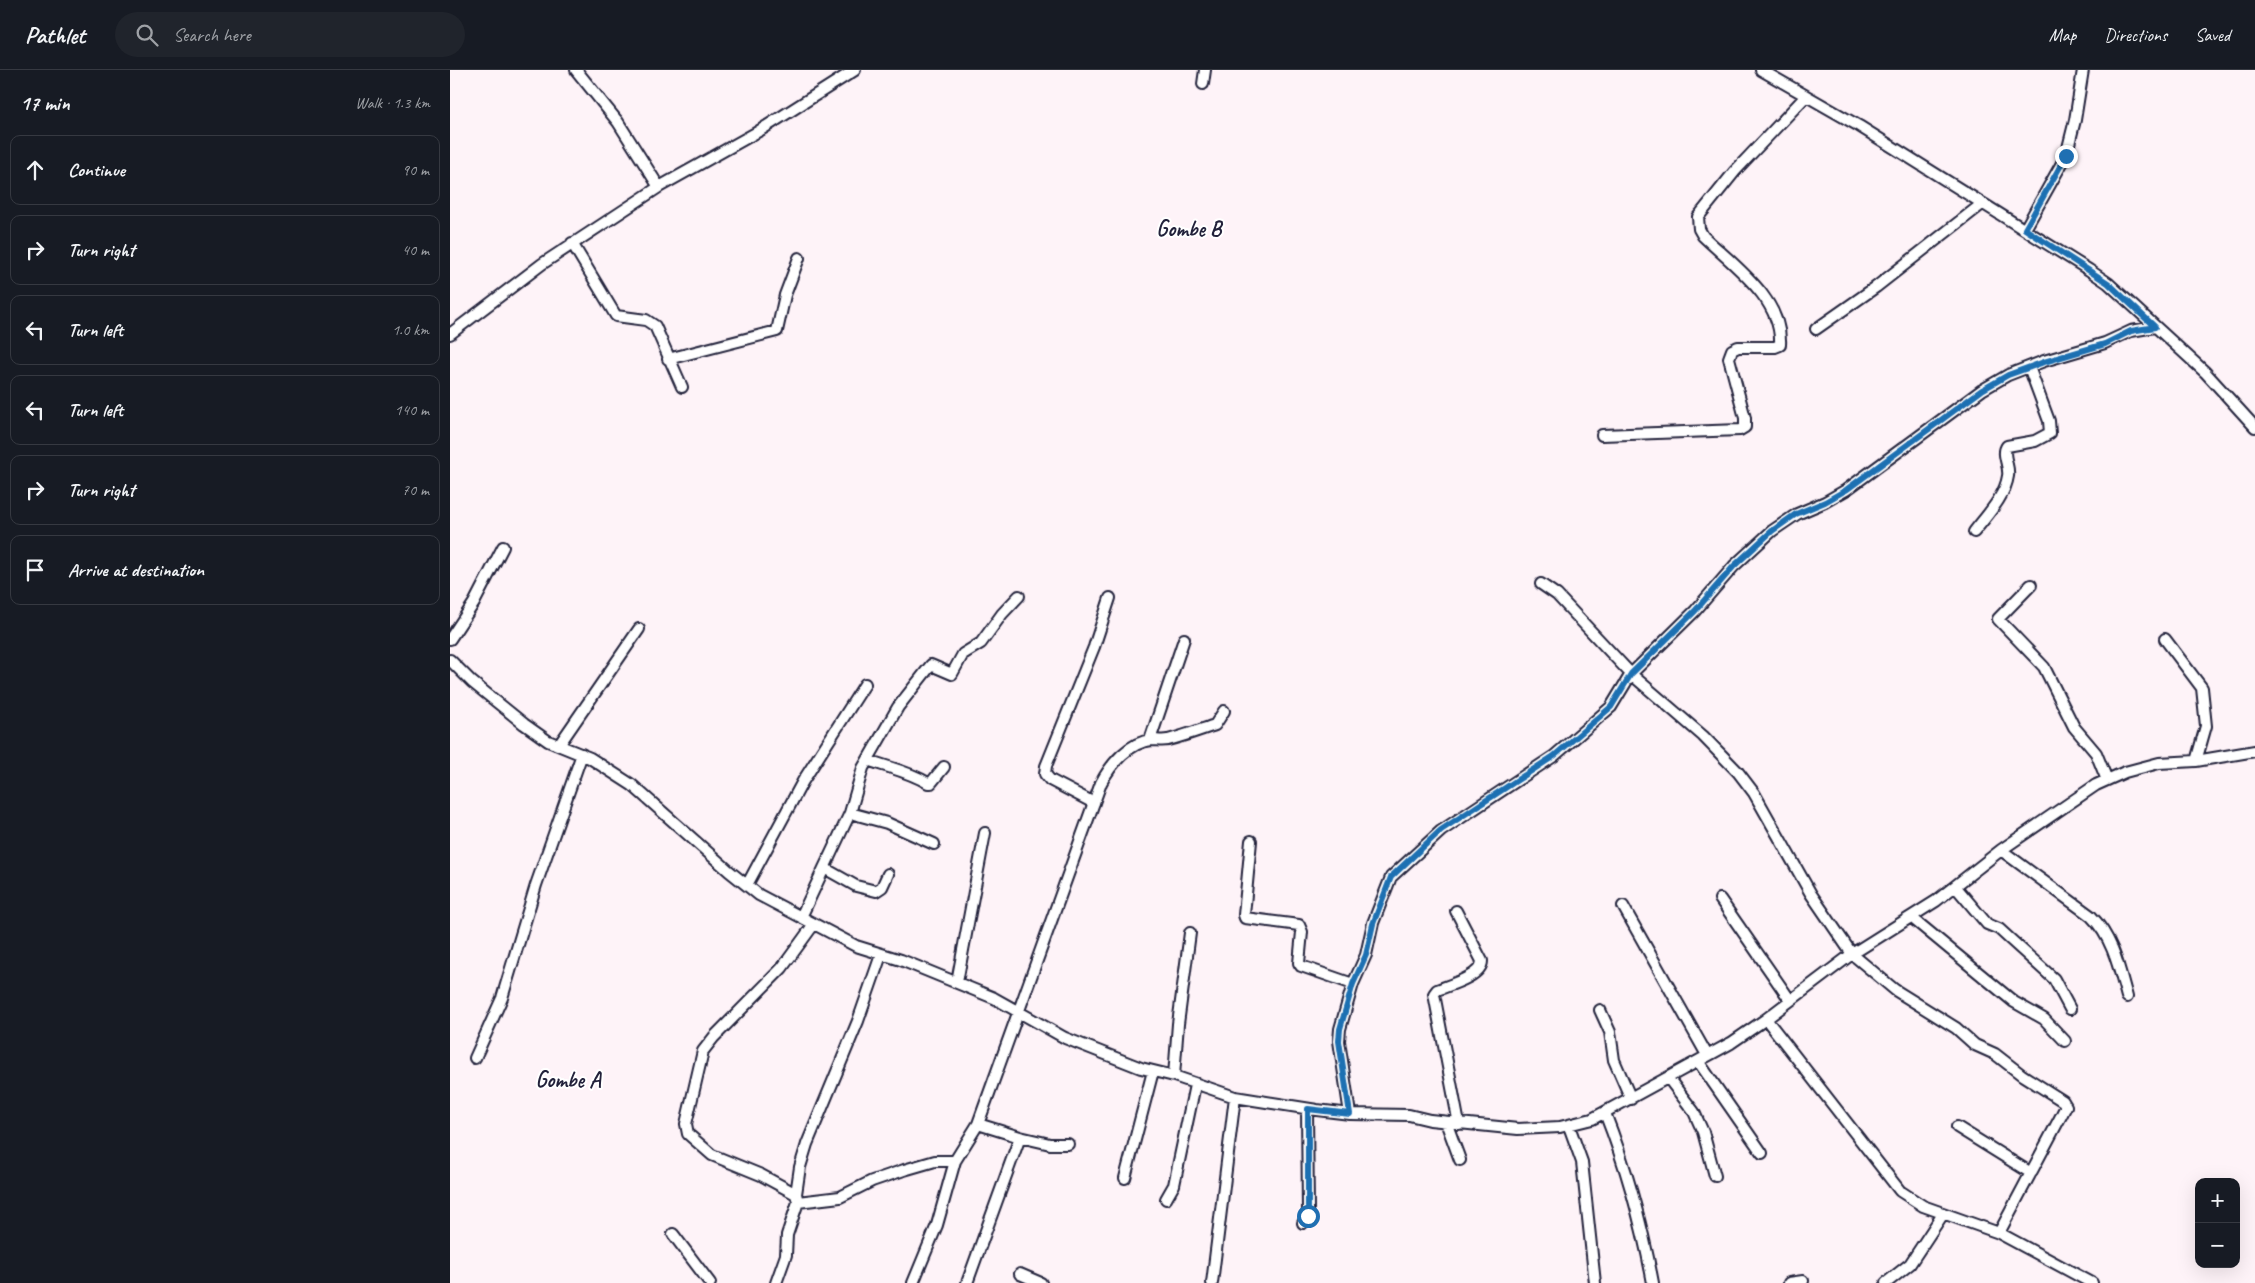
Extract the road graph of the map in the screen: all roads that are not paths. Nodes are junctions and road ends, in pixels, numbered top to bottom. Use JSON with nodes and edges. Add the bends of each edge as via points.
{"nodes":[{"id":1,"x":576,"y":70,"type":"edge"},
{"id":2,"x":855,"y":70,"type":"edge"},
{"id":3,"x":1205,"y":70,"type":"edge"},
{"id":4,"x":1761,"y":70,"type":"edge"},
{"id":5,"x":2083,"y":70,"type":"edge"},
{"id":6,"x":1203,"y":84,"type":"dead end"},
{"id":7,"x":1806,"y":96,"type":"junction"},
{"id":8,"x":659,"y":187,"type":"junction"},
{"id":9,"x":1982,"y":204,"type":"junction"},
{"id":10,"x":2025,"y":229,"type":"junction"},
{"id":11,"x":572,"y":243,"type":"junction"},
{"id":12,"x":799,"y":258,"type":"dead end"},
{"id":13,"x":2155,"y":327,"type":"junction"},
{"id":14,"x":1816,"y":329,"type":"dead end"},
{"id":15,"x":450,"y":334,"type":"edge"},
{"id":16,"x":668,"y":359,"type":"junction"},
{"id":17,"x":2029,"y":367,"type":"junction"},
{"id":18,"x":682,"y":387,"type":"dead end"},
{"id":19,"x":2255,"y":426,"type":"edge"},
{"id":20,"x":1602,"y":435,"type":"dead end"},
{"id":21,"x":1974,"y":532,"type":"dead end"},
{"id":22,"x":503,"y":548,"type":"dead end"},
{"id":23,"x":1541,"y":584,"type":"dead end"},
{"id":24,"x":2031,"y":585,"type":"dead end"},
{"id":25,"x":1019,"y":596,"type":"dead end"},
{"id":26,"x":1110,"y":598,"type":"dead end"},
{"id":27,"x":639,"y":629,"type":"dead end"},
{"id":28,"x":450,"y":639,"type":"edge"},
{"id":29,"x":1184,"y":639,"type":"dead end"},
{"id":30,"x":2165,"y":639,"type":"dead end"},
{"id":31,"x":450,"y":660,"type":"edge"},
{"id":32,"x":1631,"y":674,"type":"junction"},
{"id":33,"x":865,"y":684,"type":"dead end"},
{"id":34,"x":1224,"y":711,"type":"dead end"},
{"id":35,"x":1150,"y":740,"type":"junction"},
{"id":36,"x":559,"y":745,"type":"junction"},
{"id":37,"x":2255,"y":751,"type":"edge"},
{"id":38,"x":582,"y":754,"type":"junction"},
{"id":39,"x":868,"y":760,"type":"junction"},
{"id":40,"x":2196,"y":761,"type":"junction"},
{"id":41,"x":944,"y":767,"type":"dead end"},
{"id":42,"x":2106,"y":780,"type":"junction"},
{"id":43,"x":1094,"y":803,"type":"junction"},
{"id":44,"x":850,"y":813,"type":"junction"},
{"id":45,"x":985,"y":833,"type":"dead end"},
{"id":46,"x":1251,"y":841,"type":"dead end"},
{"id":47,"x":934,"y":844,"type":"dead end"},
{"id":48,"x":2001,"y":850,"type":"junction"},
{"id":49,"x":824,"y":868,"type":"junction"},
{"id":50,"x":888,"y":874,"type":"dead end"},
{"id":51,"x":747,"y":885,"type":"junction"},
{"id":52,"x":1955,"y":886,"type":"junction"},
{"id":53,"x":1720,"y":899,"type":"dead end"},
{"id":54,"x":1623,"y":906,"type":"dead end"},
{"id":55,"x":1456,"y":911,"type":"dead end"},
{"id":56,"x":801,"y":917,"type":"junction"},
{"id":57,"x":1911,"y":917,"type":"junction"},
{"id":58,"x":814,"y":924,"type":"junction"},
{"id":59,"x":1190,"y":933,"type":"dead end"},
{"id":60,"x":1852,"y":954,"type":"junction"},
{"id":61,"x":881,"y":955,"type":"junction"},
{"id":62,"x":957,"y":982,"type":"junction"},
{"id":63,"x":1353,"y":984,"type":"junction"},
{"id":64,"x":2127,"y":997,"type":"dead end"},
{"id":65,"x":1790,"y":1000,"type":"junction"},
{"id":66,"x":2070,"y":1009,"type":"dead end"},
{"id":67,"x":1600,"y":1010,"type":"dead end"},
{"id":68,"x":1019,"y":1012,"type":"junction"},
{"id":69,"x":1766,"y":1019,"type":"junction"},
{"id":70,"x":2065,"y":1041,"type":"dead end"},
{"id":71,"x":475,"y":1058,"type":"dead end"},
{"id":72,"x":1702,"y":1058,"type":"junction"},
{"id":73,"x":1153,"y":1071,"type":"junction"},
{"id":74,"x":1174,"y":1076,"type":"junction"},
{"id":75,"x":1669,"y":1078,"type":"junction"},
{"id":76,"x":1194,"y":1084,"type":"junction"},
{"id":77,"x":1235,"y":1097,"type":"junction"},
{"id":78,"x":1631,"y":1099,"type":"junction"},
{"id":79,"x":1308,"y":1109,"type":"junction"},
{"id":80,"x":1605,"y":1113,"type":"junction"},
{"id":81,"x":1350,"y":1114,"type":"junction"},
{"id":82,"x":1446,"y":1122,"type":"junction"},
{"id":83,"x":978,"y":1124,"type":"junction"},
{"id":84,"x":1459,"y":1124,"type":"junction"},
{"id":85,"x":1569,"y":1126,"type":"junction"},
{"id":86,"x":1957,"y":1127,"type":"dead end"},
{"id":87,"x":1020,"y":1137,"type":"junction"},
{"id":88,"x":1068,"y":1144,"type":"dead end"},
{"id":89,"x":1762,"y":1153,"type":"dead end"},
{"id":90,"x":1460,"y":1160,"type":"dead end"},
{"id":91,"x":955,"y":1161,"type":"junction"},
{"id":92,"x":2031,"y":1173,"type":"junction"},
{"id":93,"x":1715,"y":1176,"type":"dead end"},
{"id":94,"x":1125,"y":1178,"type":"dead end"},
{"id":95,"x":797,"y":1198,"type":"junction"},
{"id":96,"x":1166,"y":1199,"type":"dead end"},
{"id":97,"x":1944,"y":1214,"type":"junction"},
{"id":98,"x":1303,"y":1223,"type":"dead end"},
{"id":99,"x":1999,"y":1233,"type":"junction"},
{"id":100,"x":673,"y":1234,"type":"dead end"},
{"id":101,"x":1020,"y":1274,"type":"dead end"},
{"id":102,"x":1803,"y":1281,"type":"dead end"},
{"id":103,"x":710,"y":1283,"type":"edge"},
{"id":104,"x":776,"y":1283,"type":"edge"},
{"id":105,"x":913,"y":1283,"type":"edge"},
{"id":106,"x":967,"y":1283,"type":"edge"},
{"id":107,"x":1041,"y":1283,"type":"edge"},
{"id":108,"x":1212,"y":1283,"type":"edge"},
{"id":109,"x":1595,"y":1283,"type":"edge"},
{"id":110,"x":1653,"y":1283,"type":"edge"},
{"id":111,"x":1789,"y":1283,"type":"edge"},
{"id":112,"x":1886,"y":1283,"type":"edge"},
{"id":113,"x":2092,"y":1283,"type":"edge"}],
"edges":[{"from":1,"to":8,"type":"street","via":[[618,122]]},
{"from":2,"to":8,"type":"street","via":[[759,131]]},
{"from":3,"to":6,"type":"street"},
{"from":4,"to":7,"type":"street"},
{"from":5,"to":10,"type":"street","via":[[2066,156]]},
{"from":7,"to":9,"type":"street"},
{"from":7,"to":20,"type":"street","via":[[1735,171],[1698,218],[1699,229],[1704,236],[1769,301],[1778,321],[1780,344],[1776,347],[1738,347],[1732,350],[1729,358],[1745,427],[1740,430]]},
{"from":8,"to":11,"type":"street"},
{"from":9,"to":10,"type":"street"},
{"from":9,"to":14,"type":"street","via":[[1920,254]]},
{"from":10,"to":13,"type":"street","via":[[2108,283]]},
{"from":11,"to":15,"type":"street"},
{"from":11,"to":16,"type":"street","via":[[616,316],[637,318],[655,326]]},
{"from":12,"to":16,"type":"street","via":[[785,295],[777,331]]},
{"from":13,"to":17,"type":"street","via":[[2131,331],[2105,344]]},
{"from":13,"to":19,"type":"street","via":[[2206,372]]},
{"from":16,"to":18,"type":"street"},
{"from":17,"to":21,"type":"street","via":[[2050,432],[2035,441],[2015,443],[2004,449],[2009,470],[2006,484],[1996,504]]},
{"from":17,"to":32,"type":"street","via":[[1982,390],[1846,490],[1782,523],[1734,566],[1695,611]]},
{"from":22,"to":28,"type":"street","via":[[474,603]]},
{"from":23,"to":32,"type":"street","via":[[1557,595]]},
{"from":24,"to":42,"type":"street","via":[[1998,620],[2044,666],[2074,727],[2096,753]]},
{"from":25,"to":39,"type":"street","via":[[981,643],[963,654],[952,674],[931,665],[898,707]]},
{"from":26,"to":43,"type":"street","via":[[1046,766],[1050,780]]},
{"from":27,"to":36,"type":"street"},
{"from":29,"to":35,"type":"street"},
{"from":30,"to":40,"type":"street","via":[[2202,688],[2206,726]]},
{"from":31,"to":36,"type":"street","via":[[500,706]]},
{"from":32,"to":60,"type":"street","via":[[1703,736],[1738,772],[1754,793],[1811,894]]},
{"from":32,"to":63,"type":"street","via":[[1611,707],[1554,756],[1441,830],[1391,877],[1373,924],[1366,955]]},
{"from":33,"to":51,"type":"street","via":[[803,782]]},
{"from":34,"to":35,"type":"street","via":[[1215,725],[1166,741]]},
{"from":35,"to":43,"type":"street","via":[[1115,760]]},
{"from":36,"to":38,"type":"street"},
{"from":37,"to":40,"type":"street"},
{"from":38,"to":51,"type":"street","via":[[611,770],[650,799]]},
{"from":38,"to":71,"type":"street","via":[[536,885],[502,998]]},
{"from":39,"to":41,"type":"street","via":[[899,768],[928,783]]},
{"from":39,"to":44,"type":"street"},
{"from":40,"to":42,"type":"street","via":[[2160,763]]},
{"from":42,"to":48,"type":"street"},
{"from":43,"to":68,"type":"street"},
{"from":44,"to":47,"type":"street"},
{"from":44,"to":49,"type":"street"},
{"from":45,"to":62,"type":"street"},
{"from":46,"to":63,"type":"street","via":[[1245,918],[1299,925],[1302,932],[1301,966]]},
{"from":48,"to":52,"type":"street"},
{"from":48,"to":64,"type":"street","via":[[2104,928]]},
{"from":49,"to":50,"type":"street","via":[[856,886],[876,891],[882,887]]},
{"from":49,"to":56,"type":"street"},
{"from":51,"to":56,"type":"street"},
{"from":52,"to":57,"type":"street"},
{"from":52,"to":66,"type":"street","via":[[1987,924],[1999,929],[2054,979]]},
{"from":53,"to":65,"type":"street"},
{"from":54,"to":72,"type":"street"},
{"from":55,"to":84,"type":"street","via":[[1482,961],[1477,972],[1434,994]]},
{"from":56,"to":58,"type":"street"},
{"from":57,"to":60,"type":"street"},
{"from":57,"to":70,"type":"street","via":[[2014,1002],[2044,1019]]},
{"from":58,"to":61,"type":"street"},
{"from":58,"to":95,"type":"street","via":[[782,968],[703,1051],[686,1124],[688,1134],[712,1155],[761,1175]]},
{"from":59,"to":74,"type":"street"},
{"from":60,"to":65,"type":"street"},
{"from":60,"to":92,"type":"street","via":[[1895,990],[2063,1101],[2066,1106]]},
{"from":61,"to":62,"type":"street"},
{"from":61,"to":95,"type":"street","via":[[858,1021],[807,1144],[800,1167]]},
{"from":62,"to":68,"type":"street"},
{"from":63,"to":81,"type":"street","via":[[1339,1041]]},
{"from":65,"to":69,"type":"street"},
{"from":67,"to":78,"type":"street","via":[[1610,1032],[1614,1060]]},
{"from":68,"to":73,"type":"street","via":[[1066,1038]]},
{"from":68,"to":83,"type":"street"},
{"from":69,"to":72,"type":"street"},
{"from":69,"to":97,"type":"street","via":[[1900,1191],[1923,1206]]},
{"from":72,"to":75,"type":"street"},
{"from":72,"to":89,"type":"street"},
{"from":73,"to":74,"type":"street"},
{"from":73,"to":94,"type":"street"},
{"from":74,"to":76,"type":"street"},
{"from":75,"to":78,"type":"street"},
{"from":75,"to":93,"type":"street","via":[[1694,1112]]},
{"from":76,"to":77,"type":"street"},
{"from":76,"to":96,"type":"street","via":[[1174,1185]]},
{"from":77,"to":79,"type":"street"},
{"from":77,"to":108,"type":"street"},
{"from":78,"to":80,"type":"street"},
{"from":79,"to":81,"type":"street"},
{"from":79,"to":98,"type":"street","via":[[1308,1216]]},
{"from":80,"to":85,"type":"street"},
{"from":80,"to":110,"type":"street","via":[[1628,1174]]},
{"from":81,"to":82,"type":"street","via":[[1409,1115]]},
{"from":82,"to":84,"type":"street"},
{"from":82,"to":90,"type":"street"},
{"from":83,"to":87,"type":"street"},
{"from":83,"to":91,"type":"street"},
{"from":84,"to":85,"type":"street","via":[[1518,1129]]},
{"from":85,"to":109,"type":"street","via":[[1582,1162]]},
{"from":86,"to":92,"type":"street"},
{"from":87,"to":88,"type":"street","via":[[1050,1144]]},
{"from":87,"to":106,"type":"street"},
{"from":91,"to":95,"type":"street","via":[[935,1161],[904,1170],[840,1197]]},
{"from":91,"to":105,"type":"street","via":[[937,1225]]},
{"from":92,"to":99,"type":"street"},
{"from":95,"to":104,"type":"street","via":[[787,1235],[786,1255]]},
{"from":97,"to":99,"type":"street"},
{"from":97,"to":112,"type":"street","via":[[1910,1264]]},
{"from":99,"to":113,"type":"street"},
{"from":100,"to":103,"type":"street"},
{"from":101,"to":107,"type":"street"},
{"from":102,"to":111,"type":"street"}]}
